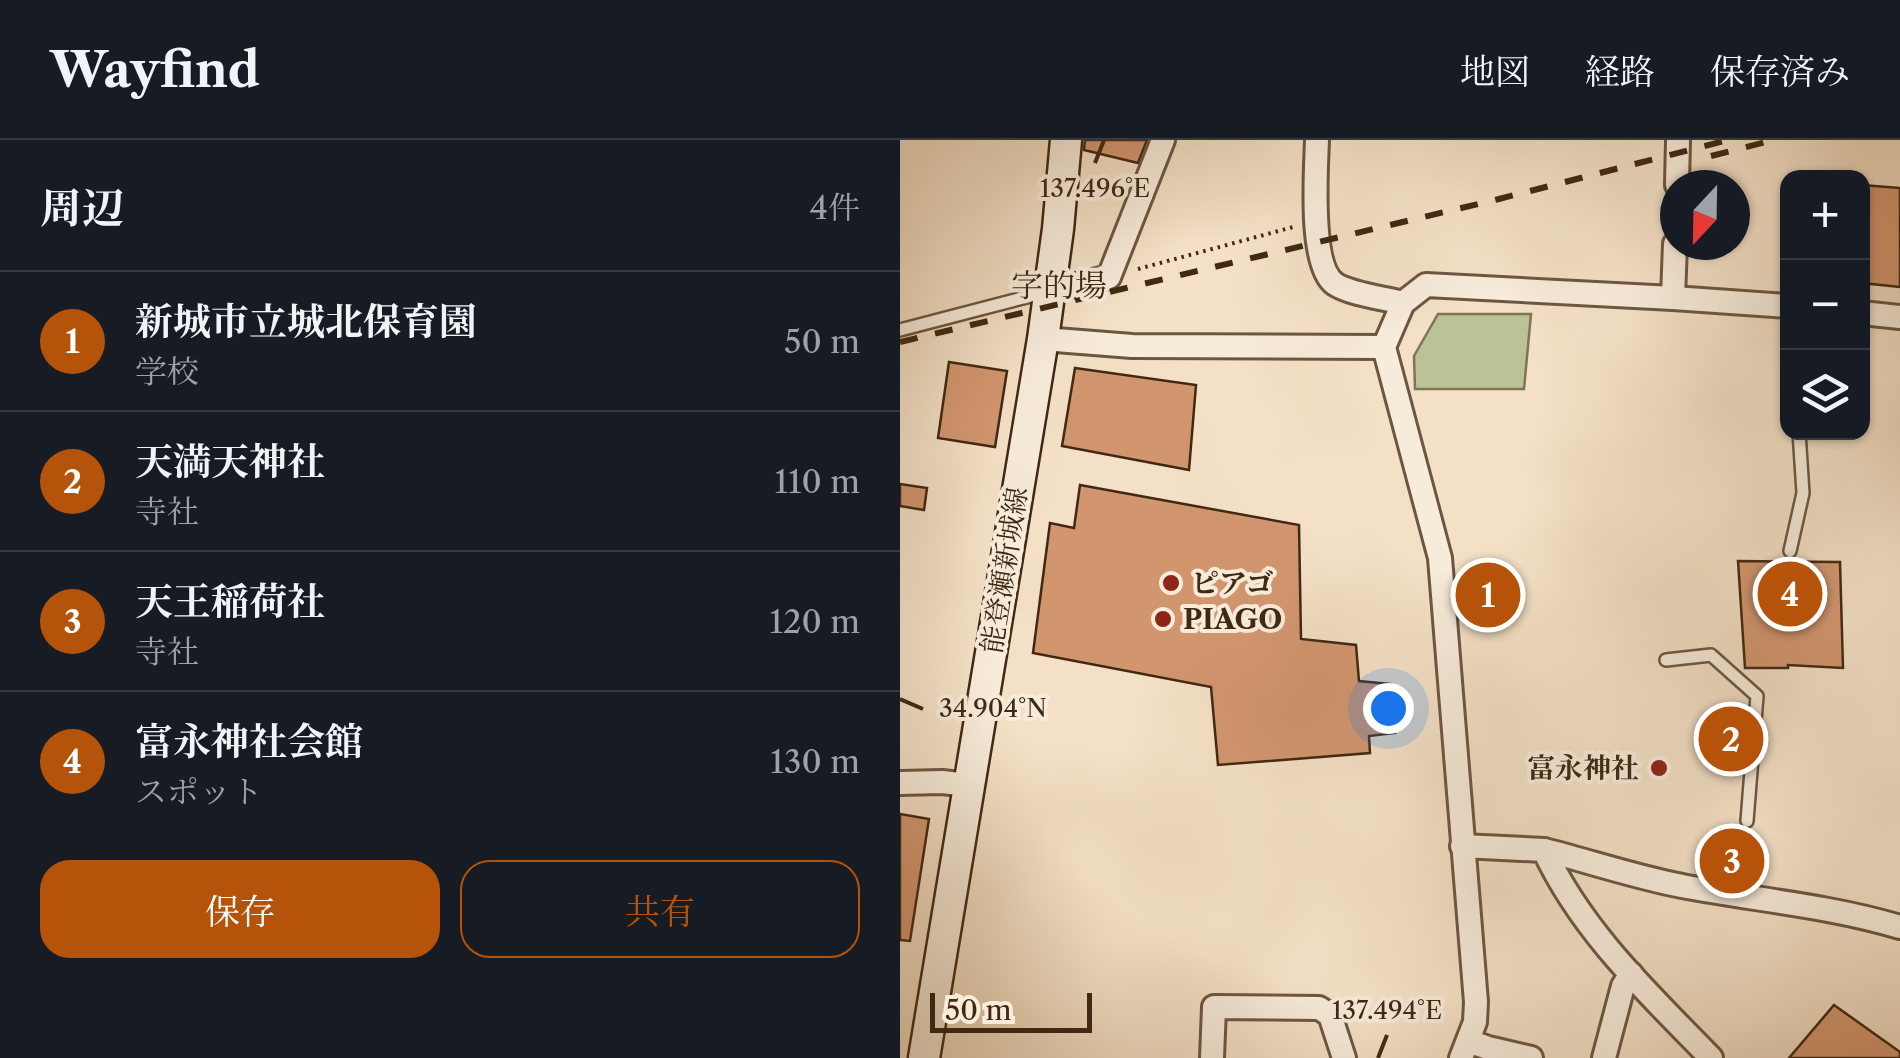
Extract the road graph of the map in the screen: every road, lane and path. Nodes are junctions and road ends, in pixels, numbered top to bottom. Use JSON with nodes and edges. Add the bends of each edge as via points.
{"nodes":[{"id":1,"x":1066,"y":140,"type":"edge"},
{"id":2,"x":1163,"y":140,"type":"edge"},
{"id":3,"x":1317,"y":140,"type":"edge"},
{"id":4,"x":1678,"y":140,"type":"edge"},
{"id":5,"x":1677,"y":170,"type":"edge"},
{"id":6,"x":1315,"y":221,"type":"junction"},
{"id":7,"x":1674,"y":260,"type":"edge"},
{"id":8,"x":1109,"y":276,"type":"junction"},
{"id":9,"x":1050,"y":291,"type":"junction"},
{"id":10,"x":1673,"y":298,"type":"junction"},
{"id":11,"x":1402,"y":302,"type":"junction"},
{"id":12,"x":1780,"y":305,"type":"edge"},
{"id":13,"x":1870,"y":315,"type":"edge"},
{"id":14,"x":1900,"y":317,"type":"edge"},
{"id":15,"x":900,"y":330,"type":"edge"},
{"id":16,"x":1043,"y":339,"type":"junction"},
{"id":17,"x":1384,"y":347,"type":"junction"},
{"id":18,"x":1800,"y":440,"type":"edge"},
{"id":19,"x":1790,"y":551,"type":"dead end"},
{"id":20,"x":1666,"y":660,"type":"dead end"},
{"id":21,"x":900,"y":782,"type":"edge"},
{"id":22,"x":968,"y":785,"type":"junction"},
{"id":23,"x":1747,"y":821,"type":"dead end"},
{"id":24,"x":1462,"y":846,"type":"junction"},
{"id":25,"x":1544,"y":850,"type":"junction"},
{"id":26,"x":1900,"y":927,"type":"edge"},
{"id":27,"x":1630,"y":974,"type":"junction"},
{"id":28,"x":1465,"y":1049,"type":"edge"},
{"id":29,"x":924,"y":1058,"type":"edge"},
{"id":30,"x":1212,"y":1058,"type":"edge"},
{"id":31,"x":1344,"y":1058,"type":"edge"},
{"id":32,"x":1531,"y":1058,"type":"edge"},
{"id":33,"x":1604,"y":1058,"type":"edge"},
{"id":34,"x":1710,"y":1058,"type":"edge"}],
"edges":[{"from":1,"to":9,"type":"main road","name":"能登瀬新城線"},
{"from":2,"to":8,"type":"street"},
{"from":3,"to":6,"type":"street"},
{"from":4,"to":5,"type":"street"},
{"from":6,"to":8,"type":"path"},
{"from":6,"to":11,"type":"street","via":[[1325,275],[1338,286]]},
{"from":7,"to":10,"type":"street"},
{"from":8,"to":9,"type":"street"},
{"from":9,"to":15,"type":"lane"},
{"from":9,"to":16,"type":"main road","name":"能登瀬新城線"},
{"from":10,"to":11,"type":"street","via":[[1426,284]]},
{"from":10,"to":12,"type":"street"},
{"from":11,"to":17,"type":"street"},
{"from":13,"to":14,"type":"street"},
{"from":16,"to":17,"type":"street"},
{"from":16,"to":22,"type":"main road","name":"能登瀬新城線"},
{"from":17,"to":24,"type":"street","via":[[1440,558]]},
{"from":18,"to":19,"type":"lane","via":[[1803,493]]},
{"from":20,"to":23,"type":"lane","via":[[1712,656],[1757,696]]},
{"from":21,"to":22,"type":"street"},
{"from":22,"to":29,"type":"main road","name":"能登瀬新城線"},
{"from":24,"to":25,"type":"street"},
{"from":24,"to":28,"type":"street","via":[[1476,1002]]},
{"from":25,"to":26,"type":"street","via":[[1685,887],[1829,908]]},
{"from":25,"to":27,"type":"street","via":[[1580,914]]},
{"from":27,"to":33,"type":"street"},
{"from":27,"to":34,"type":"street"},
{"from":28,"to":32,"type":"street"},
{"from":30,"to":31,"type":"street","via":[[1214,1007],[1231,1007],[1319,1008],[1330,1015]]}]}
